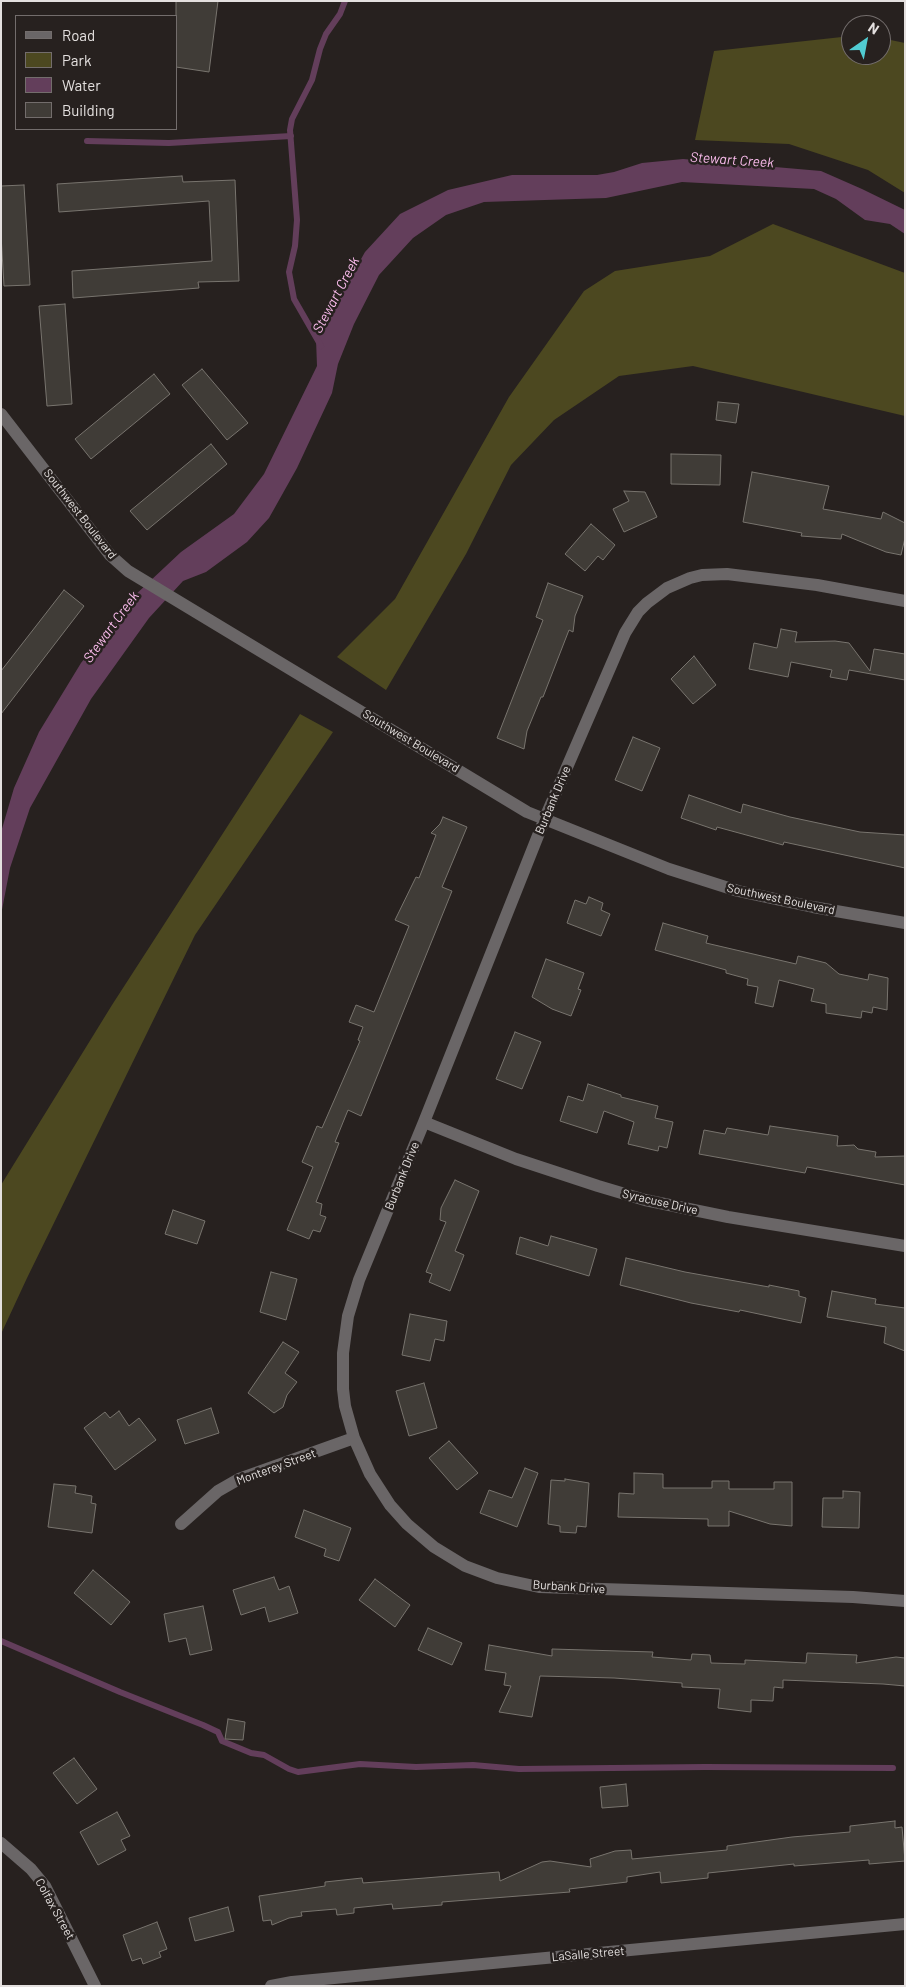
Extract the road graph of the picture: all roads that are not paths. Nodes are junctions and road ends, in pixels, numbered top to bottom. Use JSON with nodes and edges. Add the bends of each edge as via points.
{"nodes":[{"id":1,"x":1,"y":414,"type":"edge"},
{"id":2,"x":905,"y":601,"type":"edge"},
{"id":3,"x":545,"y":818,"type":"junction"},
{"id":4,"x":905,"y":923,"type":"edge"},
{"id":5,"x":424,"y":1122,"type":"junction"},
{"id":6,"x":905,"y":1246,"type":"edge"},
{"id":7,"x":354,"y":1438,"type":"junction"},
{"id":8,"x":181,"y":1524,"type":"dead end"},
{"id":9,"x":905,"y":1601,"type":"edge"},
{"id":10,"x":1,"y":1843,"type":"edge"},
{"id":11,"x":905,"y":1924,"type":"edge"},
{"id":12,"x":95,"y":1986,"type":"edge"},
{"id":13,"x":271,"y":1986,"type":"edge"}],
"edges":[{"from":1,"to":3,"type":"street","name":"Southwest Boulevard","via":[[110,555],[128,571],[527,812]]},
{"from":2,"to":3,"type":"street","name":"Burbank Drive","via":[[817,585],[727,574],[702,575],[667,588],[647,603],[625,633]]},
{"from":3,"to":4,"type":"street","name":"Southwest Boulevard","via":[[668,869],[738,891]]},
{"from":3,"to":5,"type":"street","name":"Burbank Drive"},
{"from":5,"to":6,"type":"street","name":"Syracuse Drive","via":[[516,1159],[645,1200]]},
{"from":5,"to":7,"type":"street","name":"Burbank Drive","via":[[359,1280],[348,1316],[343,1389]]},
{"from":7,"to":8,"type":"street","name":"Monterey Street","via":[[239,1479],[218,1491]]},
{"from":7,"to":9,"type":"street","name":"Burbank Drive","via":[[370,1474],[407,1524],[434,1547],[465,1566],[497,1578],[539,1587],[853,1596]]},
{"from":10,"to":12,"type":"street","name":"Colfax Street","via":[[31,1869],[44,1886]]},
{"from":11,"to":13,"type":"street","name":"LaSalle Street"}]}
